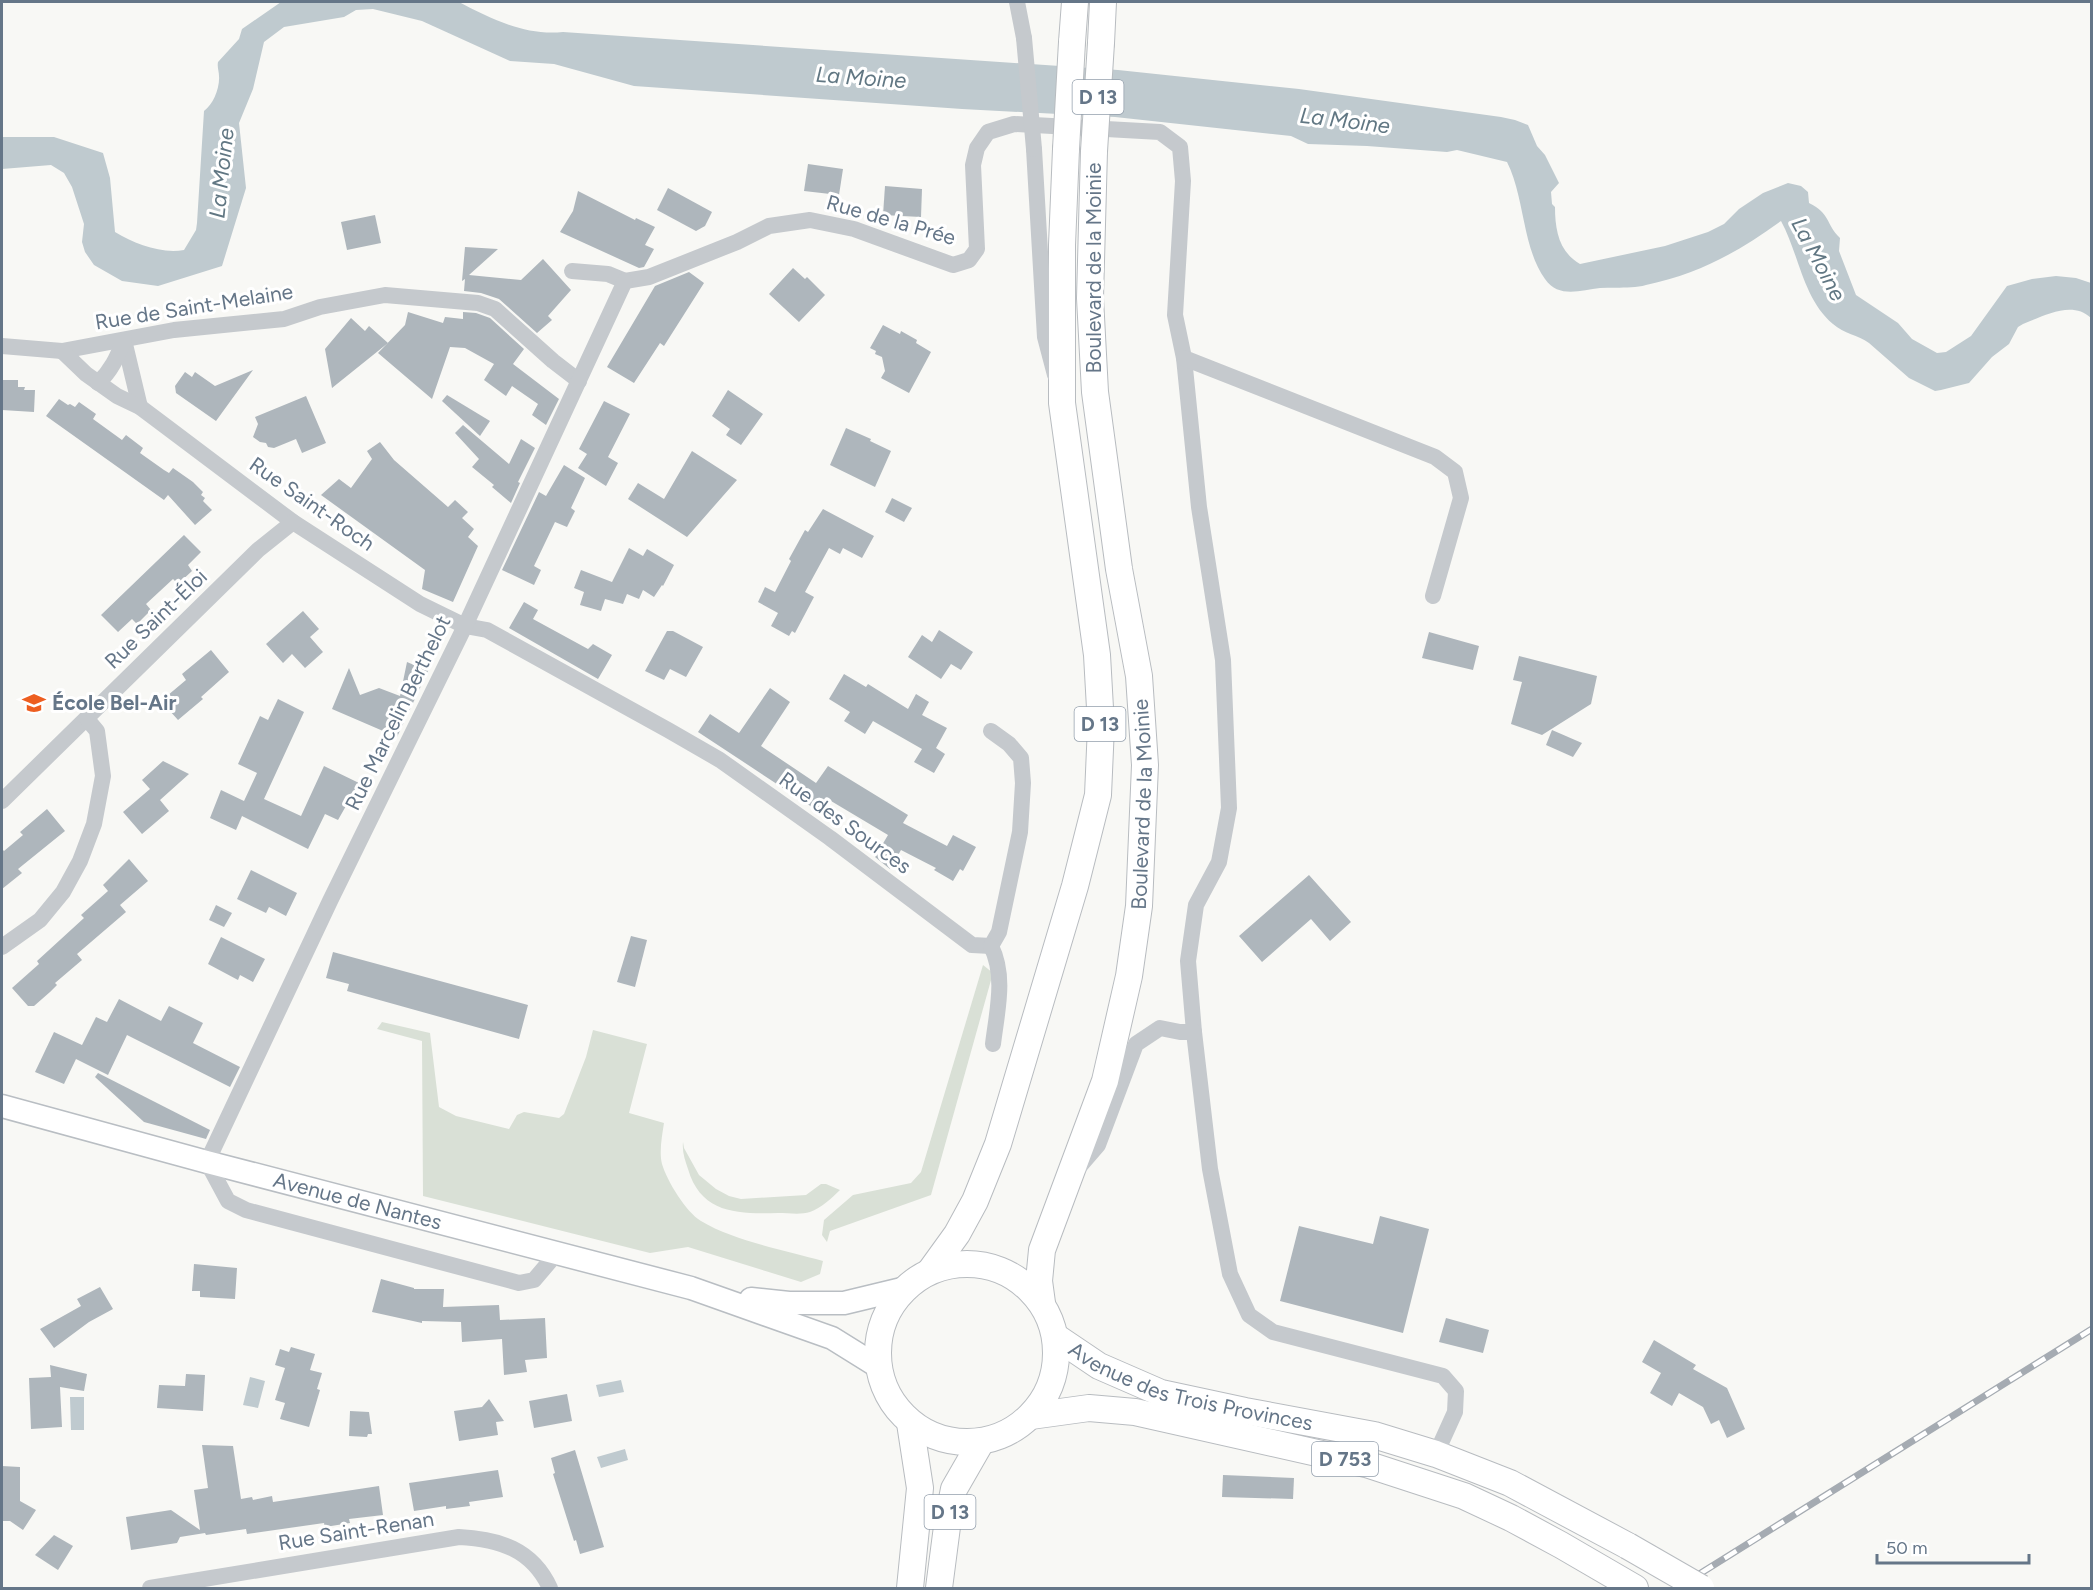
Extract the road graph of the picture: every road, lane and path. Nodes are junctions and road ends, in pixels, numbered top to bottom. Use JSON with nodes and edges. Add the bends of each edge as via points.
{"nodes":[{"id":1,"x":1017,"y":2,"type":"edge"},
{"id":2,"x":1074,"y":2,"type":"edge"},
{"id":3,"x":1103,"y":2,"type":"edge"},
{"id":4,"x":572,"y":271,"type":"dead end"},
{"id":5,"x":625,"y":281,"type":"junction"},
{"id":6,"x":124,"y":340,"type":"junction"},
{"id":7,"x":2,"y":346,"type":"edge"},
{"id":8,"x":62,"y":351,"type":"junction"},
{"id":9,"x":1184,"y":358,"type":"junction"},
{"id":10,"x":579,"y":381,"type":"junction"},
{"id":11,"x":98,"y":382,"type":"junction"},
{"id":12,"x":1062,"y":403,"type":"junction"},
{"id":13,"x":140,"y":407,"type":"junction"},
{"id":14,"x":292,"y":522,"type":"junction"},
{"id":15,"x":1433,"y":596,"type":"dead end"},
{"id":16,"x":465,"y":626,"type":"junction"},
{"id":17,"x":87,"y":719,"type":"junction"},
{"id":18,"x":991,"y":731,"type":"dead end"},
{"id":19,"x":2,"y":801,"type":"edge"},
{"id":20,"x":991,"y":946,"type":"junction"},
{"id":21,"x":2,"y":947,"type":"edge"},
{"id":22,"x":1194,"y":1032,"type":"junction"},
{"id":23,"x":993,"y":1044,"type":"dead end"},
{"id":24,"x":2,"y":1106,"type":"edge"},
{"id":25,"x":207,"y":1162,"type":"junction"},
{"id":26,"x":1071,"y":1176,"type":"junction"},
{"id":27,"x":557,"y":1253,"type":"junction"},
{"id":28,"x":931,"y":1270,"type":"junction"},
{"id":29,"x":903,"y":1289,"type":"junction"},
{"id":30,"x":714,"y":1295,"type":"junction"},
{"id":31,"x":1042,"y":1303,"type":"junction"},
{"id":32,"x":1056,"y":1337,"type":"junction"},
{"id":33,"x":877,"y":1366,"type":"junction"},
{"id":34,"x":1031,"y":1416,"type":"junction"},
{"id":35,"x":910,"y":1423,"type":"junction"},
{"id":36,"x":981,"y":1442,"type":"junction"},
{"id":37,"x":1436,"y":1454,"type":"junction"},
{"id":38,"x":150,"y":1588,"type":"edge"},
{"id":39,"x":550,"y":1588,"type":"edge"},
{"id":40,"x":910,"y":1588,"type":"edge"},
{"id":41,"x":939,"y":1588,"type":"edge"},
{"id":42,"x":1635,"y":1588,"type":"edge"},
{"id":43,"x":1701,"y":1588,"type":"edge"}],
"edges":[{"from":1,"to":12,"type":"street","bridge":true,"via":[[1034,149],[1045,337]]},
{"from":2,"to":12,"type":"main road","name":"Boulevard de la Moinie","number":"D 13","bridge":true,"via":[[1062,245]]},
{"from":3,"to":26,"type":"main road","name":"Boulevard de la Moinie","number":"D 13","bridge":true,"via":[[1090,298],[1095,392],[1119,569],[1139,676],[1145,765],[1139,906],[1129,976],[1106,1081]]},
{"from":4,"to":5,"type":"street","via":[[608,274]]},
{"from":5,"to":9,"type":"street","name":"Rue de la Prée","via":[[649,276],[769,226],[810,220],[854,229],[953,265],[969,260],[977,249],[973,165],[977,148],[988,132],[1014,124],[1160,132],[1180,147],[1183,181],[1175,315]]},
{"from":5,"to":10,"type":"street","name":"Rue Marcelin Berthelot"},
{"from":6,"to":8,"type":"street","name":"Rue de Saint-Melaine"},
{"from":6,"to":10,"type":"street","name":"Rue de Saint-Melaine","via":[[174,330],[284,319],[321,307],[386,295],[460,301],[495,309]]},
{"from":6,"to":11,"type":"street","via":[[108,374]]},
{"from":6,"to":13,"type":"street"},
{"from":7,"to":8,"type":"street","name":"Rue de Saint-Melaine"},
{"from":8,"to":11,"type":"street","name":"Rue Saint-Roch"},
{"from":9,"to":15,"type":"street","via":[[1435,457],[1455,472],[1461,498]]},
{"from":9,"to":22,"type":"street","via":[[1198,507],[1223,660],[1229,808],[1219,862],[1196,905],[1188,961]]},
{"from":10,"to":16,"type":"street","name":"Rue Marcelin Berthelot"},
{"from":11,"to":13,"type":"street","name":"Rue Saint-Roch"},
{"from":12,"to":28,"type":"main road","name":"Boulevard de la Moinie","number":"D 13","via":[[1096,655],[1101,726],[1098,795],[998,1144],[975,1201]]},
{"from":13,"to":14,"type":"street","name":"Rue Saint-Roch"},
{"from":14,"to":16,"type":"street","name":"Rue Saint-Roch","via":[[420,604]]},
{"from":14,"to":17,"type":"street","name":"Rue Saint-Éloi","via":[[258,550]]},
{"from":16,"to":20,"type":"street","name":"Rue des Sources","via":[[486,630],[720,760],[972,945]]},
{"from":16,"to":25,"type":"street","name":"Rue Marcelin Berthelot"},
{"from":17,"to":19,"type":"street","name":"Rue Saint-Éloi"},
{"from":17,"to":21,"type":"street","via":[[97,731],[103,776],[94,824],[63,892],[40,920]]},
{"from":18,"to":20,"type":"street","via":[[1021,758],[1023,783],[1020,832],[999,932]]},
{"from":20,"to":23,"type":"street","via":[[998,959],[1000,981]]},
{"from":22,"to":26,"type":"street","via":[[1160,1028],[1136,1044],[1098,1145]]},
{"from":22,"to":37,"type":"street","via":[[1210,1169],[1230,1274],[1249,1315],[1273,1332],[1443,1376],[1456,1391],[1455,1412]]},
{"from":24,"to":25,"type":"main road","name":"Avenue de Nantes"},
{"from":25,"to":27,"type":"main road","name":"Avenue de Nantes"},
{"from":25,"to":27,"type":"street","via":[[228,1201],[246,1210],[519,1283],[534,1280]]},
{"from":26,"to":31,"type":"main road","name":"Boulevard de la Moinie","number":"D 13","via":[[1042,1250]]},
{"from":27,"to":30,"type":"main road","name":"Avenue de Nantes"},
{"from":28,"to":29,"type":"main road"},
{"from":28,"to":31,"type":"main road","via":[[962,1263],[992,1266],[1020,1280]]},
{"from":29,"to":30,"type":"main road","name":"Avenue de Nantes","via":[[844,1303],[789,1303]]},
{"from":29,"to":33,"type":"main road","via":[[878,1342]]},
{"from":30,"to":33,"type":"main road","name":"Avenue de Nantes","via":[[832,1338]]},
{"from":31,"to":32,"type":"main road"},
{"from":32,"to":34,"type":"main road","via":[[1047,1389]]},
{"from":32,"to":37,"type":"main road","name":"Avenue des Trois Provinces","number":"D 753","via":[[1099,1366],[1161,1393],[1374,1435]]},
{"from":33,"to":35,"type":"main road","via":[[895,1404]]},
{"from":34,"to":36,"type":"main road","via":[[1003,1435]]},
{"from":34,"to":42,"type":"main road","name":"Avenue des Trois Provinces","number":"D 753","via":[[1089,1408],[1135,1412],[1366,1464],[1464,1496]]},
{"from":35,"to":36,"type":"main road","via":[[943,1440]]},
{"from":35,"to":40,"type":"main road","number":"D 13","via":[[920,1488]]},
{"from":36,"to":41,"type":"main road","number":"D 13","via":[[954,1489]]},
{"from":37,"to":43,"type":"main road","name":"Avenue des Trois Provinces","number":"D 753","bridge":true,"via":[[1510,1483]]},
{"from":38,"to":39,"type":"street","name":"Rue Saint-Renan","via":[[459,1537],[494,1540],[520,1551]]}]}
